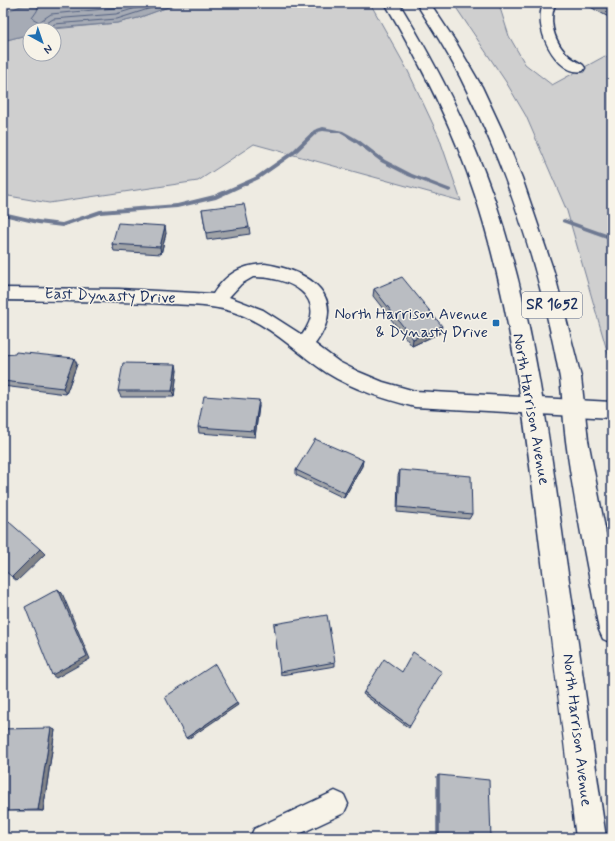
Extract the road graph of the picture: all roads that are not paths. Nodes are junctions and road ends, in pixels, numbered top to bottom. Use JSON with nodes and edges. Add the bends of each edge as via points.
{"nodes":[{"id":1,"x":392,"y":3,"type":"edge"},
{"id":2,"x":423,"y":3,"type":"edge"},
{"id":3,"x":550,"y":3,"type":"edge"},
{"id":4,"x":578,"y":68,"type":"dead end"},
{"id":5,"x":3,"y":294,"type":"edge"},
{"id":6,"x":218,"y":300,"type":"junction"},
{"id":7,"x":304,"y":345,"type":"junction"},
{"id":8,"x":534,"y":406,"type":"junction"},
{"id":9,"x":574,"y":408,"type":"junction"},
{"id":10,"x":612,"y":410,"type":"edge"},
{"id":11,"x":612,"y":630,"type":"edge"},
{"id":12,"x":335,"y":804,"type":"dead end"},
{"id":13,"x":263,"y":838,"type":"edge"},
{"id":14,"x":591,"y":838,"type":"edge"}],
"edges":[{"from":1,"to":8,"type":"main road","name":"North Harrison Avenue","number":"SR 1652","via":[[432,70],[466,146],[490,214],[505,268]]},
{"from":2,"to":9,"type":"main road","number":"SR 1652","via":[[467,73],[515,182],[545,275],[569,369]]},
{"from":3,"to":4,"type":"street","via":[[545,18],[550,36],[561,56]]},
{"from":5,"to":6,"type":"street","name":"East Dynasty Drive","via":[[102,294]]},
{"from":6,"to":7,"type":"street","name":"East Dynasty Drive","via":[[246,309],[274,324]]},
{"from":6,"to":7,"type":"street","via":[[228,284],[244,274],[263,270],[288,274],[315,293],[320,308],[318,326]]},
{"from":7,"to":8,"type":"street","name":"East Dynasty Drive","via":[[334,367],[389,393],[415,399]]},
{"from":8,"to":9,"type":"street","name":"East Dynasty Drive"},
{"from":8,"to":14,"type":"main road","name":"North Harrison Avenue","number":"SR 1652"},
{"from":9,"to":10,"type":"street","name":"East Dynasty Drive"},
{"from":9,"to":11,"type":"main road","number":"SR 1652","via":[[577,438]]},
{"from":12,"to":13,"type":"street"}]}
